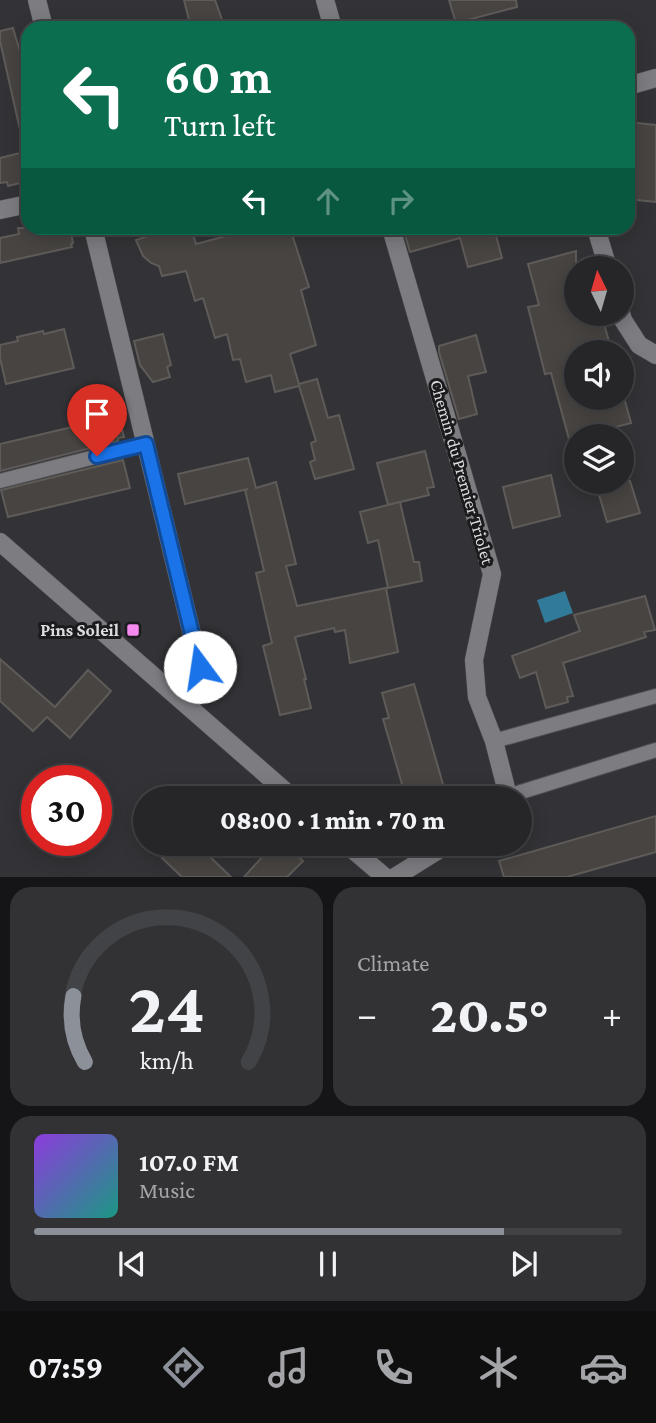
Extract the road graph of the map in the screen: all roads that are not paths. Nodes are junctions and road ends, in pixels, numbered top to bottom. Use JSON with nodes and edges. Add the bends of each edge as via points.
{"nodes":[{"id":1,"x":37,"y":0,"type":"edge"},
{"id":2,"x":325,"y":0,"type":"edge"},
{"id":3,"x":42,"y":21,"type":"edge"},
{"id":4,"x":331,"y":21,"type":"edge"},
{"id":5,"x":656,"y":78,"type":"edge"},
{"id":6,"x":635,"y":84,"type":"edge"},
{"id":7,"x":21,"y":206,"type":"edge"},
{"id":8,"x":0,"y":210,"type":"edge"},
{"id":9,"x":95,"y":235,"type":"edge"},
{"id":10,"x":393,"y":235,"type":"edge"},
{"id":11,"x":598,"y":235,"type":"edge"},
{"id":12,"x":604,"y":256,"type":"edge"},
{"id":13,"x":627,"y":326,"type":"edge"},
{"id":14,"x":656,"y":355,"type":"edge"},
{"id":15,"x":146,"y":444,"type":"junction"},
{"id":16,"x":0,"y":481,"type":"edge"},
{"id":17,"x":0,"y":542,"type":"edge"},
{"id":18,"x":656,"y":696,"type":"edge"},
{"id":19,"x":190,"y":707,"type":"junction"},
{"id":20,"x":494,"y":741,"type":"junction"},
{"id":21,"x":656,"y":750,"type":"edge"},
{"id":22,"x":279,"y":786,"type":"edge"},
{"id":23,"x":504,"y":786,"type":"edge"},
{"id":24,"x":532,"y":789,"type":"edge"},
{"id":25,"x":360,"y":856,"type":"edge"},
{"id":26,"x":429,"y":856,"type":"edge"},
{"id":27,"x":385,"y":877,"type":"edge"},
{"id":28,"x":395,"y":877,"type":"edge"}],
"edges":[{"from":1,"to":3,"type":"street"},
{"from":2,"to":4,"type":"street"},
{"from":5,"to":6,"type":"street"},
{"from":7,"to":8,"type":"street"},
{"from":9,"to":15,"type":"street"},
{"from":10,"to":20,"type":"street","name":"Chemin du Premier Triolet","via":[[492,574],[474,660],[477,697]]},
{"from":11,"to":12,"type":"street"},
{"from":13,"to":14,"type":"street","via":[[639,345]]},
{"from":15,"to":16,"type":"lane"},
{"from":15,"to":19,"type":"street","via":[[200,667]]},
{"from":17,"to":19,"type":"street"},
{"from":18,"to":20,"type":"lane"},
{"from":19,"to":22,"type":"street"},
{"from":20,"to":23,"type":"street","name":"Chemin du Premier Triolet"},
{"from":21,"to":24,"type":"lane"},
{"from":25,"to":27,"type":"street"},
{"from":26,"to":28,"type":"street"}]}
